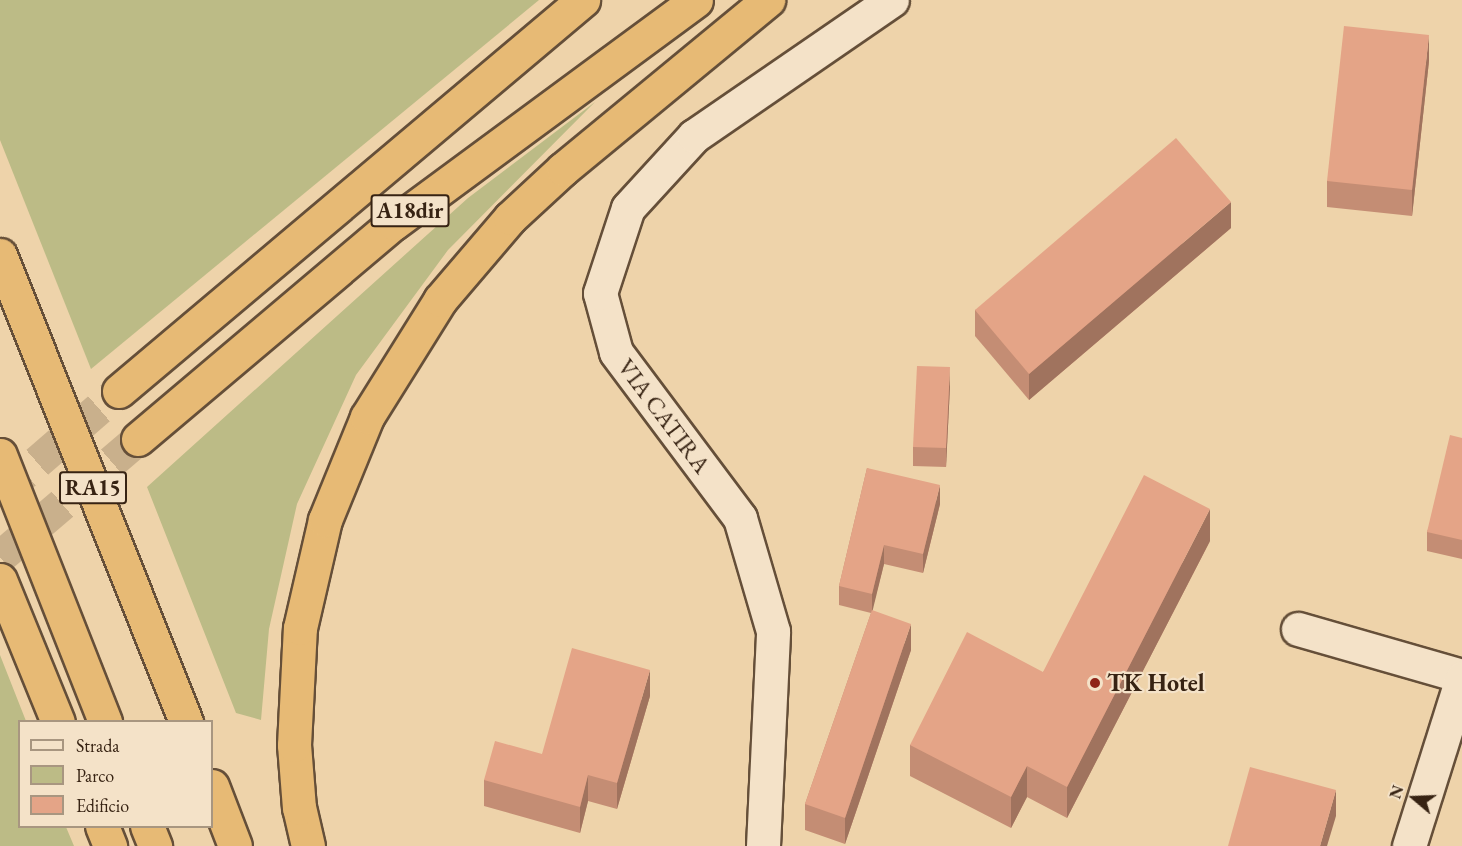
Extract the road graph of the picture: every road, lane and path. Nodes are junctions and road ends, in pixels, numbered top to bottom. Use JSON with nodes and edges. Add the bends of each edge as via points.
{"nodes":[{"id":1,"x":583,"y":0,"type":"edge"},
{"id":2,"x":657,"y":0,"type":"edge"},
{"id":3,"x":696,"y":0,"type":"edge"},
{"id":4,"x":768,"y":0,"type":"edge"},
{"id":5,"x":892,"y":0,"type":"edge"},
{"id":6,"x":394,"y":223,"type":"junction"},
{"id":7,"x":0,"y":255,"type":"edge"},
{"id":8,"x":119,"y":391,"type":"tunnel mouth"},
{"id":9,"x":138,"y":439,"type":"tunnel mouth"},
{"id":10,"x":0,"y":455,"type":"edge"},
{"id":11,"x":0,"y":580,"type":"edge"},
{"id":12,"x":1298,"y":629,"type":"dead end"},
{"id":13,"x":1462,"y":677,"type":"edge"},
{"id":14,"x":57,"y":720,"type":"edge"},
{"id":15,"x":104,"y":720,"type":"edge"},
{"id":16,"x":185,"y":720,"type":"edge"},
{"id":17,"x":213,"y":789,"type":"edge"},
{"id":18,"x":103,"y":828,"type":"edge"},
{"id":19,"x":148,"y":828,"type":"edge"},
{"id":20,"x":110,"y":846,"type":"edge"},
{"id":21,"x":155,"y":846,"type":"edge"},
{"id":22,"x":235,"y":846,"type":"edge"},
{"id":23,"x":308,"y":846,"type":"edge"},
{"id":24,"x":763,"y":846,"type":"edge"},
{"id":25,"x":1409,"y":846,"type":"edge"}],
"edges":[{"from":1,"to":8,"type":"highway","number":"A18dir"},
{"from":2,"to":6,"type":"highway"},
{"from":3,"to":6,"type":"highway","number":"A18dir"},
{"from":4,"to":23,"type":"highway","via":[[563,169],[510,218],[440,300],[367,417],[325,520],[300,628],[294,745],[299,808]]},
{"from":5,"to":24,"type":"street","name":"VIA CATIRA","via":[[694,136],[628,208],[600,292],[616,352],[740,518],[747,541],[773,631]]},
{"from":6,"to":9,"type":"highway","number":"A18dir"},
{"from":7,"to":16,"type":"highway","number":"RA15"},
{"from":10,"to":15,"type":"highway","number":"RA15"},
{"from":11,"to":14,"type":"highway"},
{"from":12,"to":13,"type":"street"},
{"from":13,"to":25,"type":"street"},
{"from":17,"to":22,"type":"highway"},
{"from":18,"to":20,"type":"highway"},
{"from":19,"to":21,"type":"highway"}]}
